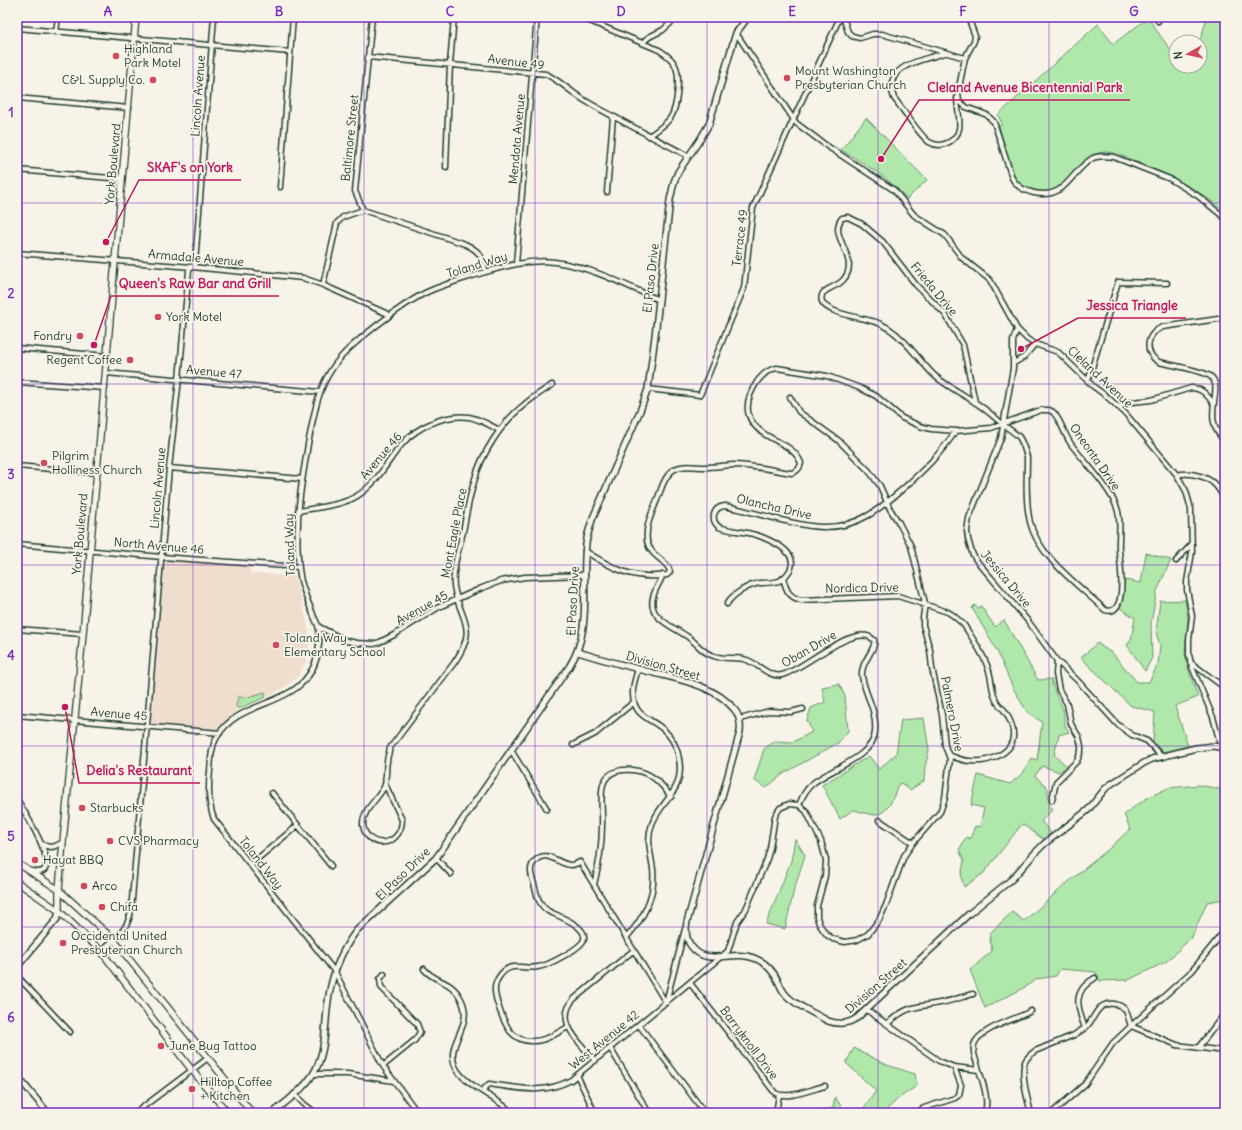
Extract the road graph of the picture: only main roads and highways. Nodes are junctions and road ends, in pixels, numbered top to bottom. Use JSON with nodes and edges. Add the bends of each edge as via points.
{"nodes":[{"id":1,"x":136,"y":17,"type":"edge"},
{"id":2,"x":17,"y":863,"type":"edge"},
{"id":3,"x":17,"y":882,"type":"edge"},
{"id":4,"x":59,"y":890,"type":"junction"},
{"id":5,"x":59,"y":911,"type":"junction"},
{"id":6,"x":228,"y":1113,"type":"edge"},
{"id":7,"x":252,"y":1113,"type":"edge"}],
"edges":[{"from":1,"to":4,"type":"main road","name":"York Boulevard"},
{"from":2,"to":4,"type":"main road"},
{"from":3,"to":5,"type":"main road"},
{"from":4,"to":5,"type":"main road","name":"York Boulevard"},
{"from":4,"to":7,"type":"main road","via":[[113,939]]},
{"from":5,"to":6,"type":"main road","via":[[101,951]]}]}
